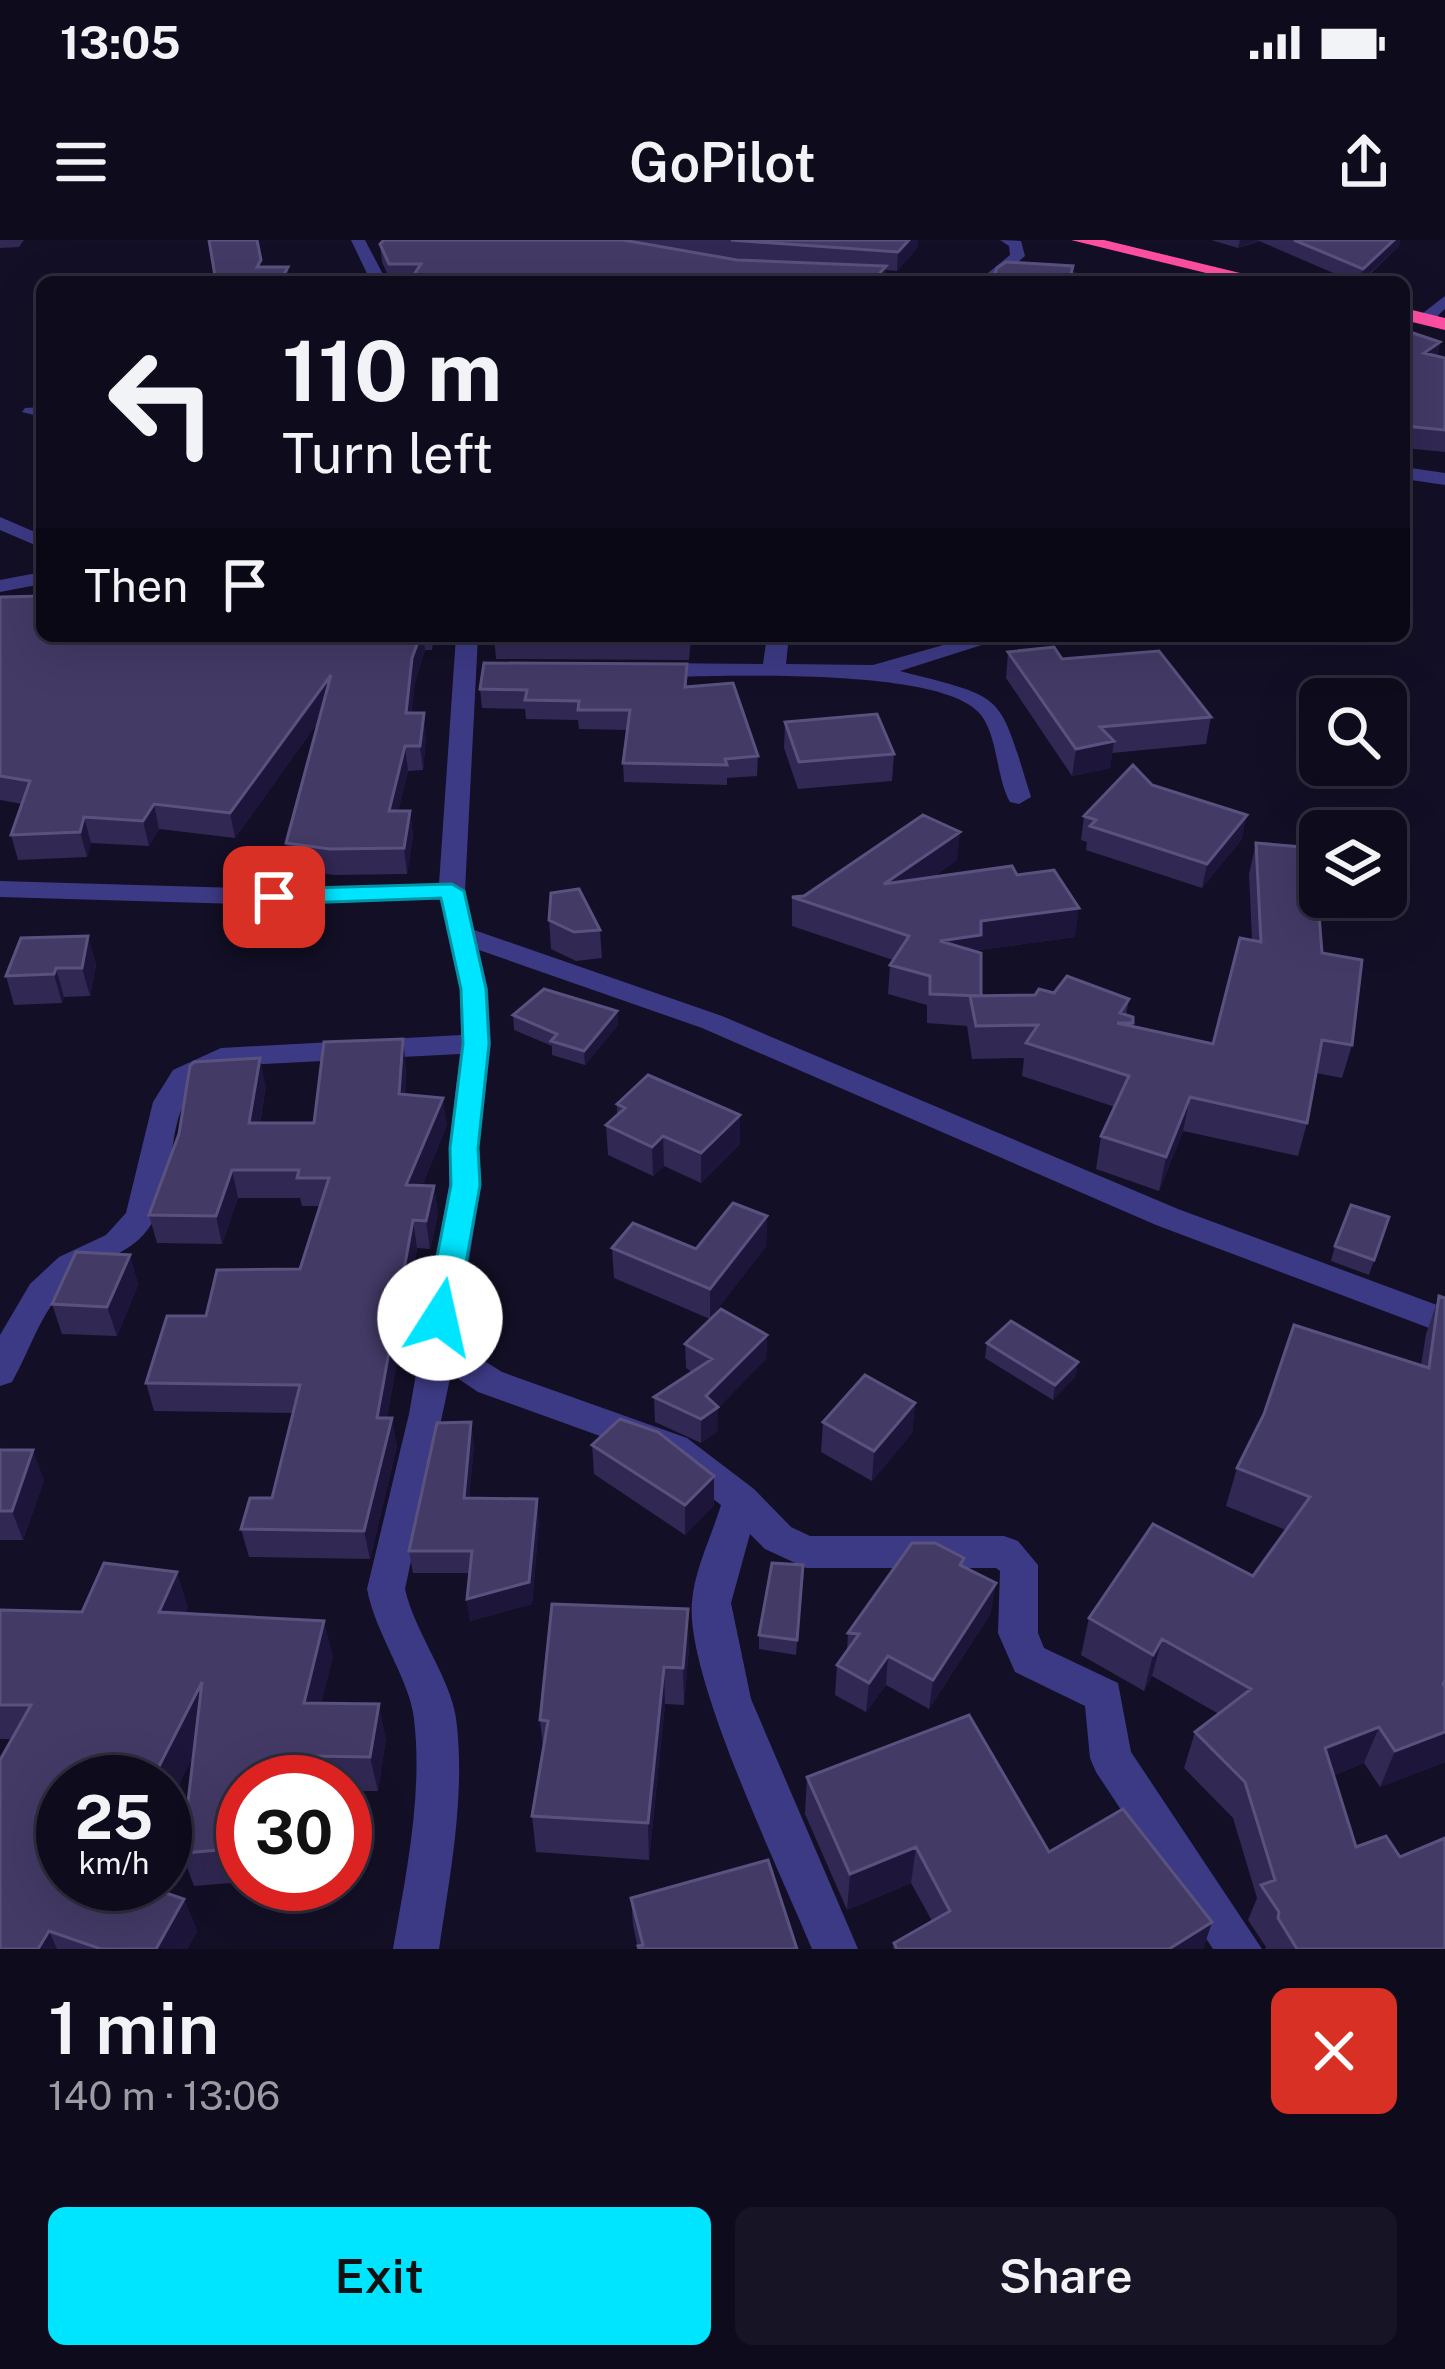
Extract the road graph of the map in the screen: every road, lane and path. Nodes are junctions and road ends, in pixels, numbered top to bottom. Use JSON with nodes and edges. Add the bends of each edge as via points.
{"nodes":[{"id":1,"x":358,"y":240,"type":"edge"},
{"id":2,"x":1007,"y":240,"type":"edge"},
{"id":3,"x":1080,"y":240,"type":"edge"},
{"id":4,"x":827,"y":275,"type":"edge"},
{"id":5,"x":376,"y":276,"type":"edge"},
{"id":6,"x":840,"y":276,"type":"edge"},
{"id":7,"x":993,"y":276,"type":"edge"},
{"id":8,"x":1241,"y":276,"type":"edge"},
{"id":9,"x":1441,"y":311,"type":"edge"},
{"id":10,"x":1410,"y":314,"type":"edge"},
{"id":11,"x":1410,"y":474,"type":"edge"},
{"id":12,"x":1445,"y":479,"type":"edge"},
{"id":13,"x":0,"y":523,"type":"edge"},
{"id":14,"x":36,"y":539,"type":"edge"},
{"id":15,"x":36,"y":579,"type":"edge"},
{"id":16,"x":0,"y":586,"type":"edge"},
{"id":17,"x":777,"y":642,"type":"edge"},
{"id":18,"x":978,"y":642,"type":"edge"},
{"id":19,"x":475,"y":659,"type":"edge"},
{"id":20,"x":774,"y":668,"type":"junction"},
{"id":21,"x":617,"y":671,"type":"edge"},
{"id":22,"x":874,"y":672,"type":"junction"},
{"id":23,"x":1019,"y":797,"type":"dead end"},
{"id":24,"x":0,"y":890,"type":"edge"},
{"id":25,"x":452,"y":891,"type":"junction"},
{"id":26,"x":460,"y":934,"type":"junction"},
{"id":27,"x":476,"y":1044,"type":"junction"},
{"id":28,"x":1445,"y":1321,"type":"edge"},
{"id":29,"x":436,"y":1347,"type":"junction"},
{"id":30,"x":0,"y":1373,"type":"edge"},
{"id":31,"x":741,"y":1500,"type":"junction"},
{"id":32,"x":416,"y":1949,"type":"edge"},
{"id":33,"x":835,"y":1949,"type":"edge"},
{"id":34,"x":1239,"y":1949,"type":"edge"}],
"edges":[{"from":1,"to":5,"type":"street"},
{"from":2,"to":7,"type":"street","via":[[1018,256]]},
{"from":3,"to":8,"type":"highway"},
{"from":4,"to":6,"type":"street"},
{"from":9,"to":10,"type":"highway"},
{"from":11,"to":12,"type":"street"},
{"from":13,"to":14,"type":"street"},
{"from":15,"to":16,"type":"street"},
{"from":17,"to":20,"type":"street"},
{"from":18,"to":22,"type":"street"},
{"from":19,"to":25,"type":"street"},
{"from":20,"to":21,"type":"street"},
{"from":20,"to":22,"type":"street"},
{"from":22,"to":23,"type":"street","via":[[970,696],[993,713]]},
{"from":24,"to":25,"type":"street","via":[[274,897]]},
{"from":25,"to":26,"type":"street"},
{"from":26,"to":27,"type":"street"},
{"from":26,"to":28,"type":"street","via":[[712,1022],[1167,1217]]},
{"from":27,"to":29,"type":"street","via":[[465,1185]]},
{"from":27,"to":30,"type":"street","via":[[221,1057],[189,1072],[175,1086],[133,1228],[109,1250],[63,1270],[20,1326]]},
{"from":29,"to":31,"type":"street","via":[[490,1382],[674,1448]]},
{"from":29,"to":32,"type":"street","via":[[386,1589],[435,1715],[435,1827]]},
{"from":31,"to":33,"type":"street","via":[[711,1603],[717,1641],[731,1699]]},
{"from":31,"to":34,"type":"street","via":[[778,1538],[806,1552],[988,1549],[1019,1565],[1018,1633],[1029,1660],[1104,1696],[1111,1758]]}]}
